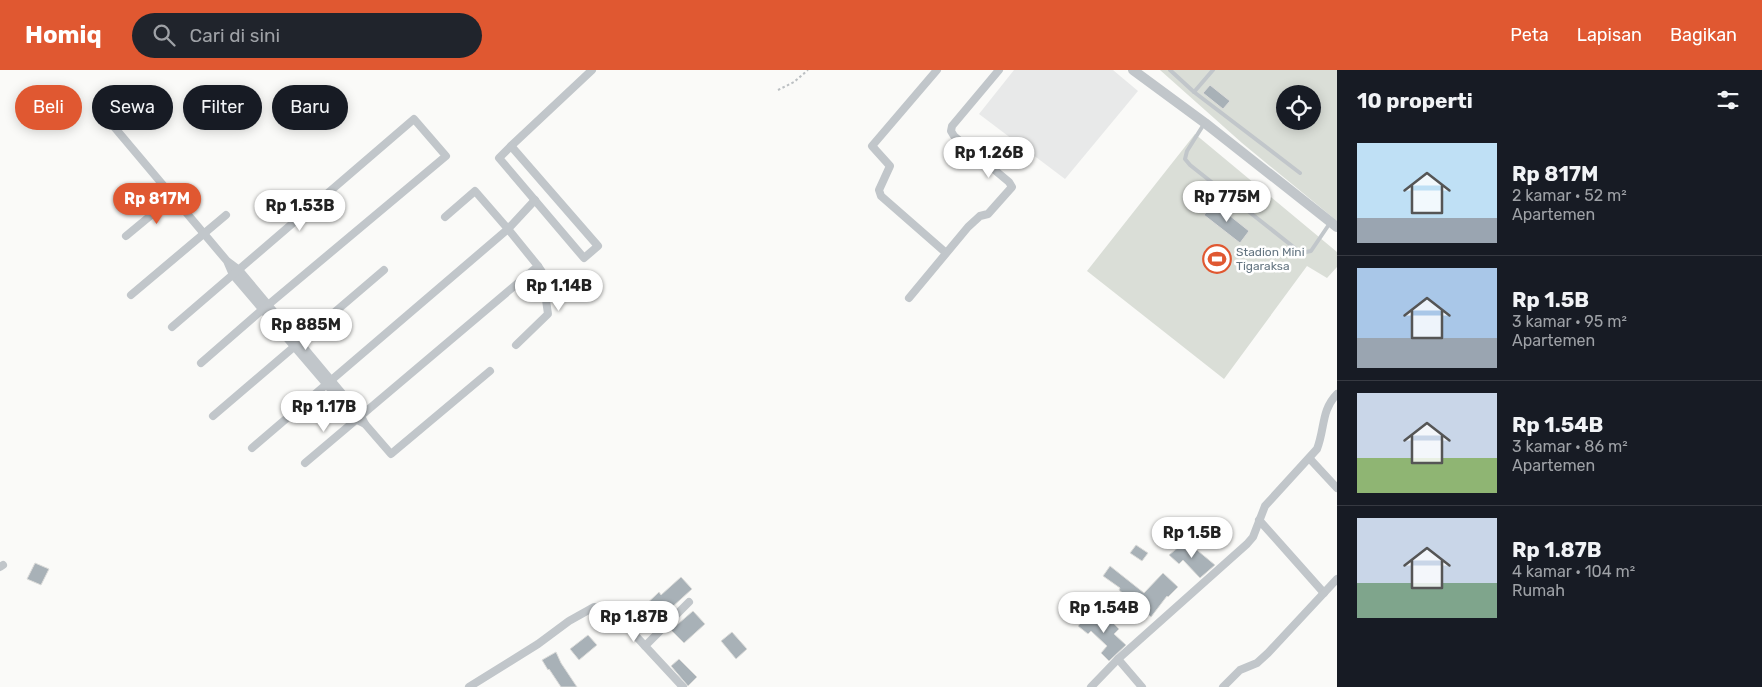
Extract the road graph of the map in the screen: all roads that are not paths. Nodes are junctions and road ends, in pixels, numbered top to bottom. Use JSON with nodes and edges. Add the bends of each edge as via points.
{"nodes":[{"id":1,"x":592,"y":70,"type":"edge"},
{"id":2,"x":936,"y":70,"type":"edge"},
{"id":3,"x":999,"y":70,"type":"edge"},
{"id":4,"x":1134,"y":70,"type":"edge"},
{"id":5,"x":1170,"y":70,"type":"edge"},
{"id":6,"x":1213,"y":70,"type":"edge"},
{"id":7,"x":1194,"y":92,"type":"junction"},
{"id":8,"x":1205,"y":122,"type":"junction"},
{"id":9,"x":116,"y":130,"type":"edge"},
{"id":10,"x":511,"y":146,"type":"junction"},
{"id":11,"x":1300,"y":173,"type":"dead end"},
{"id":12,"x":173,"y":197,"type":"junction"},
{"id":13,"x":535,"y":200,"type":"junction"},
{"id":14,"x":226,"y":215,"type":"dead end"},
{"id":15,"x":445,"y":217,"type":"dead end"},
{"id":16,"x":1334,"y":225,"type":"edge"},
{"id":17,"x":508,"y":229,"type":"junction"},
{"id":18,"x":204,"y":233,"type":"junction"},
{"id":19,"x":126,"y":236,"type":"dead end"},
{"id":20,"x":945,"y":252,"type":"junction"},
{"id":21,"x":538,"y":266,"type":"junction"},
{"id":22,"x":384,"y":270,"type":"dead end"},
{"id":23,"x":236,"y":272,"type":"junction"},
{"id":24,"x":131,"y":295,"type":"dead end"},
{"id":25,"x":909,"y":298,"type":"dead end"},
{"id":26,"x":266,"y":307,"type":"junction"},
{"id":27,"x":172,"y":327,"type":"dead end"},
{"id":28,"x":297,"y":344,"type":"junction"},
{"id":29,"x":516,"y":345,"type":"dead end"},
{"id":30,"x":201,"y":363,"type":"dead end"},
{"id":31,"x":490,"y":370,"type":"dead end"},
{"id":32,"x":329,"y":383,"type":"junction"},
{"id":33,"x":1337,"y":394,"type":"edge"},
{"id":34,"x":213,"y":416,"type":"dead end"},
{"id":35,"x":361,"y":420,"type":"junction"},
{"id":36,"x":252,"y":448,"type":"dead end"},
{"id":37,"x":1310,"y":459,"type":"junction"},
{"id":38,"x":305,"y":463,"type":"dead end"},
{"id":39,"x":1337,"y":488,"type":"edge"},
{"id":40,"x":1259,"y":520,"type":"junction"},
{"id":41,"x":1337,"y":579,"type":"edge"},
{"id":42,"x":1324,"y":594,"type":"junction"},
{"id":43,"x":689,"y":602,"type":"dead end"},
{"id":44,"x":645,"y":646,"type":"junction"},
{"id":45,"x":1118,"y":659,"type":"junction"},
{"id":46,"x":469,"y":687,"type":"edge"},
{"id":47,"x":683,"y":687,"type":"edge"},
{"id":48,"x":1091,"y":687,"type":"edge"},
{"id":49,"x":1142,"y":687,"type":"edge"},
{"id":50,"x":1223,"y":687,"type":"edge"}],
"edges":[{"from":1,"to":10,"type":"street"},
{"from":2,"to":20,"type":"street","via":[[872,146],[890,166],[879,190],[881,196]]},
{"from":3,"to":20,"type":"street","via":[[951,131],[1012,188],[990,213],[976,219]]},
{"from":4,"to":8,"type":"street"},
{"from":5,"to":7,"type":"lane"},
{"from":6,"to":7,"type":"lane"},
{"from":7,"to":11,"type":"lane"},
{"from":8,"to":16,"type":"street"},
{"from":8,"to":16,"type":"lane","via":[[1188,151],[1186,159],[1190,165],[1301,254],[1311,251]]},
{"from":9,"to":12,"type":"street"},
{"from":10,"to":13,"type":"street","via":[[498,158]]},
{"from":10,"to":13,"type":"street","via":[[598,246],[584,258]]},
{"from":12,"to":18,"type":"street"},
{"from":12,"to":19,"type":"street"},
{"from":13,"to":17,"type":"street"},
{"from":14,"to":18,"type":"street"},
{"from":15,"to":17,"type":"street","via":[[475,191]]},
{"from":17,"to":21,"type":"street"},
{"from":17,"to":32,"type":"street"},
{"from":18,"to":23,"type":"street"},
{"from":18,"to":24,"type":"street"},
{"from":20,"to":25,"type":"street"},
{"from":21,"to":29,"type":"street","via":[[542,272],[548,314]]},
{"from":21,"to":35,"type":"street"},
{"from":22,"to":28,"type":"street"},
{"from":23,"to":26,"type":"street"},
{"from":23,"to":26,"type":"street","via":[[414,119],[446,156]]},
{"from":23,"to":27,"type":"street"},
{"from":26,"to":28,"type":"street"},
{"from":26,"to":30,"type":"street"},
{"from":28,"to":32,"type":"street"},
{"from":28,"to":34,"type":"street"},
{"from":31,"to":35,"type":"street","via":[[391,454]]},
{"from":32,"to":35,"type":"street"},
{"from":32,"to":36,"type":"street"},
{"from":33,"to":37,"type":"street","via":[[1326,408],[1321,438]]},
{"from":35,"to":38,"type":"street"},
{"from":37,"to":39,"type":"street"},
{"from":37,"to":40,"type":"street","via":[[1265,506]]},
{"from":40,"to":42,"type":"street"},
{"from":40,"to":45,"type":"street","via":[[1247,544]]},
{"from":41,"to":42,"type":"street"},
{"from":42,"to":50,"type":"street","via":[[1268,653],[1257,663],[1240,670]]},
{"from":43,"to":44,"type":"street"},
{"from":44,"to":46,"type":"street","via":[[626,626],[606,611],[594,607]]},
{"from":44,"to":47,"type":"street"},
{"from":45,"to":48,"type":"street"},
{"from":45,"to":49,"type":"street"}]}
